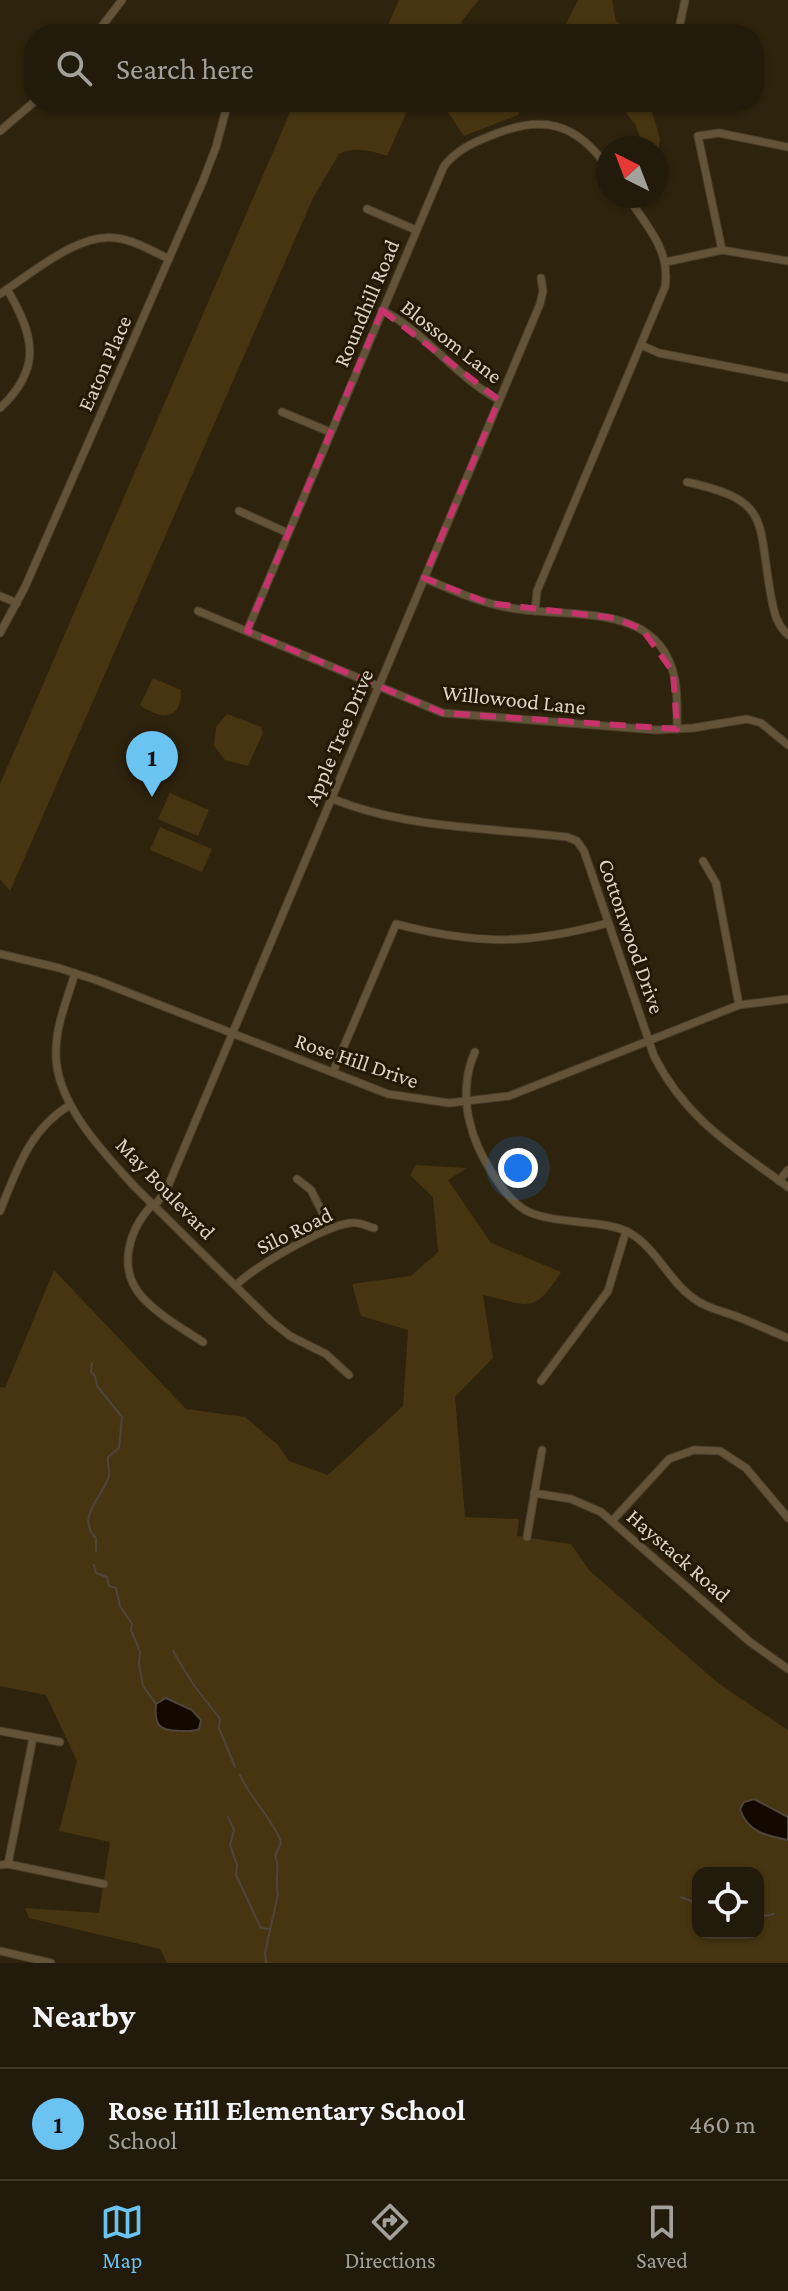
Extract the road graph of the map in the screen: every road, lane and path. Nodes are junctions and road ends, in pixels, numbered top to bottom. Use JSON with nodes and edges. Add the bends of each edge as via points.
{"nodes":[{"id":1,"x":122,"y":0,"type":"edge"},
{"id":2,"x":685,"y":0,"type":"edge"},
{"id":3,"x":104,"y":24,"type":"edge"},
{"id":4,"x":680,"y":24,"type":"edge"},
{"id":5,"x":24,"y":111,"type":"edge"},
{"id":6,"x":225,"y":112,"type":"edge"},
{"id":7,"x":0,"y":131,"type":"edge"},
{"id":8,"x":788,"y":147,"type":"edge"},
{"id":9,"x":596,"y":153,"type":"edge"},
{"id":10,"x":635,"y":208,"type":"edge"},
{"id":11,"x":367,"y":209,"type":"dead end"},
{"id":12,"x":416,"y":230,"type":"junction"},
{"id":13,"x":722,"y":250,"type":"junction"},
{"id":14,"x":169,"y":259,"type":"junction"},
{"id":15,"x":788,"y":261,"type":"edge"},
{"id":16,"x":666,"y":262,"type":"junction"},
{"id":17,"x":541,"y":278,"type":"dead end"},
{"id":18,"x":3,"y":291,"type":"edge"},
{"id":19,"x":382,"y":310,"type":"junction"},
{"id":20,"x":641,"y":345,"type":"junction"},
{"id":21,"x":788,"y":378,"type":"edge"},
{"id":22,"x":499,"y":400,"type":"junction"},
{"id":23,"x":0,"y":408,"type":"edge"},
{"id":24,"x":282,"y":412,"type":"dead end"},
{"id":25,"x":330,"y":432,"type":"junction"},
{"id":26,"x":687,"y":482,"type":"dead end"},
{"id":27,"x":239,"y":511,"type":"dead end"},
{"id":28,"x":288,"y":533,"type":"junction"},
{"id":29,"x":424,"y":578,"type":"junction"},
{"id":30,"x":0,"y":596,"type":"edge"},
{"id":31,"x":17,"y":603,"type":"junction"},
{"id":32,"x":198,"y":611,"type":"dead end"},
{"id":33,"x":535,"y":611,"type":"junction"},
{"id":34,"x":247,"y":631,"type":"junction"},
{"id":35,"x":0,"y":633,"type":"edge"},
{"id":36,"x":788,"y":635,"type":"edge"},
{"id":37,"x":378,"y":687,"type":"junction"},
{"id":38,"x":677,"y":729,"type":"junction"},
{"id":39,"x":788,"y":745,"type":"edge"},
{"id":40,"x":331,"y":798,"type":"junction"},
{"id":41,"x":703,"y":861,"type":"dead end"},
{"id":42,"x":608,"y":923,"type":"junction"},
{"id":43,"x":3,"y":957,"type":"edge"},
{"id":44,"x":75,"y":973,"type":"junction"},
{"id":45,"x":788,"y":999,"type":"edge"},
{"id":46,"x":739,"y":1005,"type":"junction"},
{"id":47,"x":232,"y":1033,"type":"junction"},
{"id":48,"x":649,"y":1041,"type":"junction"},
{"id":49,"x":475,"y":1052,"type":"dead end"},
{"id":50,"x":333,"y":1072,"type":"junction"},
{"id":51,"x":467,"y":1102,"type":"junction"},
{"id":52,"x":70,"y":1105,"type":"junction"},
{"id":53,"x":788,"y":1170,"type":"edge"},
{"id":54,"x":297,"y":1179,"type":"dead end"},
{"id":55,"x":779,"y":1181,"type":"junction"},
{"id":56,"x":788,"y":1187,"type":"edge"},
{"id":57,"x":154,"y":1205,"type":"junction"},
{"id":58,"x":0,"y":1211,"type":"edge"},
{"id":59,"x":330,"y":1228,"type":"junction"},
{"id":60,"x":374,"y":1228,"type":"dead end"},
{"id":61,"x":626,"y":1231,"type":"junction"},
{"id":62,"x":236,"y":1285,"type":"junction"},
{"id":63,"x":788,"y":1338,"type":"edge"},
{"id":64,"x":203,"y":1342,"type":"dead end"},
{"id":65,"x":349,"y":1375,"type":"dead end"},
{"id":66,"x":541,"y":1381,"type":"dead end"},
{"id":67,"x":542,"y":1450,"type":"dead end"},
{"id":68,"x":534,"y":1493,"type":"junction"},
{"id":69,"x":788,"y":1518,"type":"edge"},
{"id":70,"x":612,"y":1521,"type":"junction"},
{"id":71,"x":527,"y":1537,"type":"dead end"},
{"id":72,"x":788,"y":1669,"type":"edge"},
{"id":73,"x":0,"y":1731,"type":"edge"},
{"id":74,"x":33,"y":1738,"type":"junction"},
{"id":75,"x":60,"y":1742,"type":"dead end"},
{"id":76,"x":4,"y":1864,"type":"edge"},
{"id":77,"x":104,"y":1884,"type":"dead end"},
{"id":78,"x":0,"y":1951,"type":"edge"},
{"id":79,"x":51,"y":1963,"type":"edge"}],
"edges":[{"from":1,"to":3,"type":"street"},
{"from":2,"to":4,"type":"street"},
{"from":5,"to":7,"type":"street"},
{"from":6,"to":14,"type":"street","name":"Eaton Place"},
{"from":8,"to":13,"type":"street","via":[[719,133],[698,136]]},
{"from":9,"to":12,"type":"street","name":"Roundhill Road","via":[[566,129],[536,123],[467,145],[441,172]]},
{"from":10,"to":16,"type":"street"},
{"from":11,"to":12,"type":"street"},
{"from":12,"to":19,"type":"street","name":"Roundhill Road"},
{"from":13,"to":15,"type":"street"},
{"from":13,"to":16,"type":"street"},
{"from":14,"to":18,"type":"street","via":[[121,238],[94,238]]},
{"from":14,"to":31,"type":"street","name":"Eaton Place"},
{"from":16,"to":20,"type":"street","via":[[665,287]]},
{"from":17,"to":22,"type":"street","name":"Apple Tree Drive","via":[[540,304]]},
{"from":18,"to":23,"type":"street","via":[[26,324],[30,353],[23,380]]},
{"from":19,"to":22,"type":"street","name":"Blossom Lane"},
{"from":19,"to":25,"type":"street","name":"Roundhill Road"},
{"from":20,"to":21,"type":"street"},
{"from":20,"to":33,"type":"street","via":[[537,591]]},
{"from":22,"to":29,"type":"street","name":"Apple Tree Drive"},
{"from":24,"to":25,"type":"street"},
{"from":25,"to":28,"type":"street","name":"Roundhill Road"},
{"from":26,"to":36,"type":"street","via":[[727,492],[754,514],[775,616]]},
{"from":27,"to":28,"type":"street"},
{"from":28,"to":34,"type":"street","name":"Roundhill Road"},
{"from":29,"to":33,"type":"street","via":[[488,603]]},
{"from":29,"to":37,"type":"street","name":"Apple Tree Drive"},
{"from":30,"to":31,"type":"street"},
{"from":31,"to":35,"type":"street","name":"Eaton Place"},
{"from":32,"to":34,"type":"street","name":"Willowood Lane"},
{"from":33,"to":38,"type":"street","via":[[614,618],[649,635],[673,672]]},
{"from":34,"to":37,"type":"street","name":"Willowood Lane"},
{"from":37,"to":38,"type":"street","name":"Willowood Lane","via":[[459,715]]},
{"from":37,"to":40,"type":"street","name":"Apple Tree Drive"},
{"from":38,"to":39,"type":"street","name":"Willowood Lane","via":[[754,720]]},
{"from":40,"to":42,"type":"street","name":"Cottonwood Drive","via":[[392,818],[579,838]]},
{"from":40,"to":47,"type":"street","name":"Apple Tree Drive"},
{"from":41,"to":46,"type":"street","via":[[716,883]]},
{"from":42,"to":48,"type":"street","name":"Cottonwood Drive"},
{"from":42,"to":50,"type":"street","via":[[550,937],[500,941],[396,924]]},
{"from":43,"to":44,"type":"street","name":"Rose Hill Drive"},
{"from":44,"to":47,"type":"street","name":"Rose Hill Drive"},
{"from":44,"to":52,"type":"street","name":"May Boulevard","via":[[56,1050],[59,1081]]},
{"from":45,"to":46,"type":"street","name":"Rose Hill Drive"},
{"from":46,"to":48,"type":"street","name":"Rose Hill Drive"},
{"from":47,"to":50,"type":"street","name":"Rose Hill Drive"},
{"from":47,"to":57,"type":"street","name":"Apple Tree Drive","via":[[166,1191]]},
{"from":48,"to":51,"type":"street","name":"Rose Hill Drive","via":[[523,1091]]},
{"from":48,"to":55,"type":"street","name":"Cottonwood Drive","via":[[665,1077],[690,1111]]},
{"from":49,"to":51,"type":"street"},
{"from":50,"to":51,"type":"street","name":"Rose Hill Drive","via":[[402,1097]]},
{"from":51,"to":61,"type":"street","via":[[476,1138],[515,1203],[543,1217]]},
{"from":52,"to":57,"type":"street","name":"May Boulevard","via":[[115,1165]]},
{"from":52,"to":58,"type":"street","via":[[37,1133]]},
{"from":53,"to":55,"type":"street"},
{"from":54,"to":59,"type":"street","via":[[311,1190]]},
{"from":55,"to":56,"type":"street","name":"Cottonwood Drive"},
{"from":57,"to":62,"type":"street","name":"May Boulevard"},
{"from":57,"to":64,"type":"street","name":"Apple Tree Drive","via":[[136,1223],[129,1244],[132,1278],[155,1310]]},
{"from":59,"to":60,"type":"street","name":"Silo Road","via":[[355,1222]]},
{"from":59,"to":62,"type":"street","name":"Silo Road"},
{"from":61,"to":63,"type":"street","via":[[642,1241],[695,1300]]},
{"from":61,"to":66,"type":"street","via":[[608,1291]]},
{"from":62,"to":65,"type":"street","name":"May Boulevard","via":[[281,1329],[326,1354]]},
{"from":67,"to":68,"type":"street"},
{"from":68,"to":70,"type":"street","name":"Haystack Road","via":[[584,1503]]},
{"from":68,"to":71,"type":"street"},
{"from":69,"to":70,"type":"street","via":[[746,1468],[720,1451],[694,1450],[669,1459]]},
{"from":70,"to":72,"type":"street","name":"Haystack Road"},
{"from":73,"to":74,"type":"street"},
{"from":74,"to":75,"type":"street"},
{"from":74,"to":76,"type":"street"},
{"from":76,"to":77,"type":"street"},
{"from":78,"to":79,"type":"street"}]}
